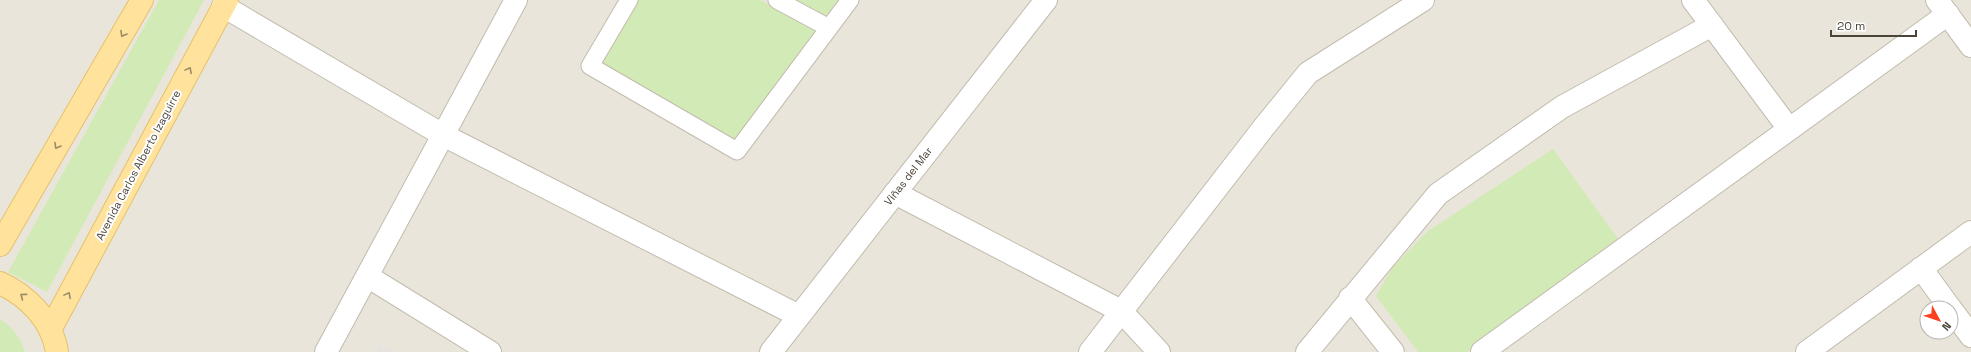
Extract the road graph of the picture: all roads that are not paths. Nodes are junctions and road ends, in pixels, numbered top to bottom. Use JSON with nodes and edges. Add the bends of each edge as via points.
{"nodes":[{"id":1,"x":142,"y":0,"type":"edge"},
{"id":2,"x":516,"y":0,"type":"edge"},
{"id":3,"x":629,"y":0,"type":"edge"},
{"id":4,"x":777,"y":0,"type":"edge"},
{"id":5,"x":850,"y":0,"type":"edge"},
{"id":6,"x":1046,"y":0,"type":"edge"},
{"id":7,"x":1423,"y":0,"type":"edge"},
{"id":8,"x":1693,"y":0,"type":"edge"},
{"id":9,"x":225,"y":3,"type":"edge"},
{"id":10,"x":1942,"y":7,"type":"edge"},
{"id":11,"x":1712,"y":25,"type":"junction"},
{"id":12,"x":829,"y":28,"type":"junction"},
{"id":13,"x":1971,"y":46,"type":"edge"},
{"id":14,"x":1789,"y":129,"type":"junction"},
{"id":15,"x":443,"y":135,"type":"junction"},
{"id":16,"x":895,"y":193,"type":"junction"},
{"id":17,"x":1971,"y":232,"type":"edge"},
{"id":18,"x":0,"y":245,"type":"edge"},
{"id":19,"x":1921,"y":268,"type":"junction"},
{"id":20,"x":367,"y":276,"type":"junction"},
{"id":21,"x":0,"y":283,"type":"edge"},
{"id":22,"x":1350,"y":298,"type":"junction"},
{"id":23,"x":1945,"y":300,"type":"edge"},
{"id":24,"x":1121,"y":311,"type":"junction"},
{"id":25,"x":799,"y":316,"type":"junction"},
{"id":26,"x":1959,"y":319,"type":"edge"},
{"id":27,"x":50,"y":330,"type":"junction"},
{"id":28,"x":1971,"y":336,"type":"edge"},
{"id":29,"x":57,"y":352,"type":"edge"},
{"id":30,"x":326,"y":352,"type":"edge"},
{"id":31,"x":490,"y":352,"type":"edge"},
{"id":32,"x":771,"y":352,"type":"edge"},
{"id":33,"x":1090,"y":352,"type":"edge"},
{"id":34,"x":1159,"y":352,"type":"edge"},
{"id":35,"x":1306,"y":352,"type":"edge"},
{"id":36,"x":1393,"y":352,"type":"edge"},
{"id":37,"x":1482,"y":352,"type":"edge"},
{"id":38,"x":1807,"y":352,"type":"edge"}],
"edges":[{"from":1,"to":18,"type":"main road","one_way":true},
{"from":2,"to":15,"type":"street"},
{"from":3,"to":12,"type":"street","via":[[590,66],[737,151]]},
{"from":4,"to":12,"type":"street"},
{"from":5,"to":12,"type":"street"},
{"from":6,"to":16,"type":"street","name":"Viñas del Mar"},
{"from":7,"to":24,"type":"street","via":[[1308,73]]},
{"from":8,"to":11,"type":"street"},
{"from":9,"to":15,"type":"street"},
{"from":27,"to":9,"type":"main road","name":"Avenida Carlos Alberto Izaguirre","one_way":true},
{"from":10,"to":13,"type":"street"},
{"from":10,"to":14,"type":"street"},
{"from":11,"to":14,"type":"street"},
{"from":11,"to":22,"type":"street","via":[[1562,107],[1438,194]]},
{"from":14,"to":37,"type":"street"},
{"from":15,"to":20,"type":"street"},
{"from":15,"to":25,"type":"street"},
{"from":16,"to":24,"type":"street"},
{"from":16,"to":25,"type":"street","name":"Viñas del Mar"},
{"from":17,"to":19,"type":"street"},
{"from":19,"to":23,"type":"street"},
{"from":19,"to":38,"type":"street"},
{"from":20,"to":30,"type":"street"},
{"from":20,"to":31,"type":"street"},
{"from":27,"to":21,"type":"main road","one_way":true,"via":[[29,300]]},
{"from":22,"to":35,"type":"street"},
{"from":22,"to":36,"type":"street"},
{"from":24,"to":33,"type":"street"},
{"from":24,"to":34,"type":"street"},
{"from":25,"to":32,"type":"street","name":"Viñas del Mar"},
{"from":26,"to":28,"type":"street"},
{"from":27,"to":29,"type":"main road"}]}
